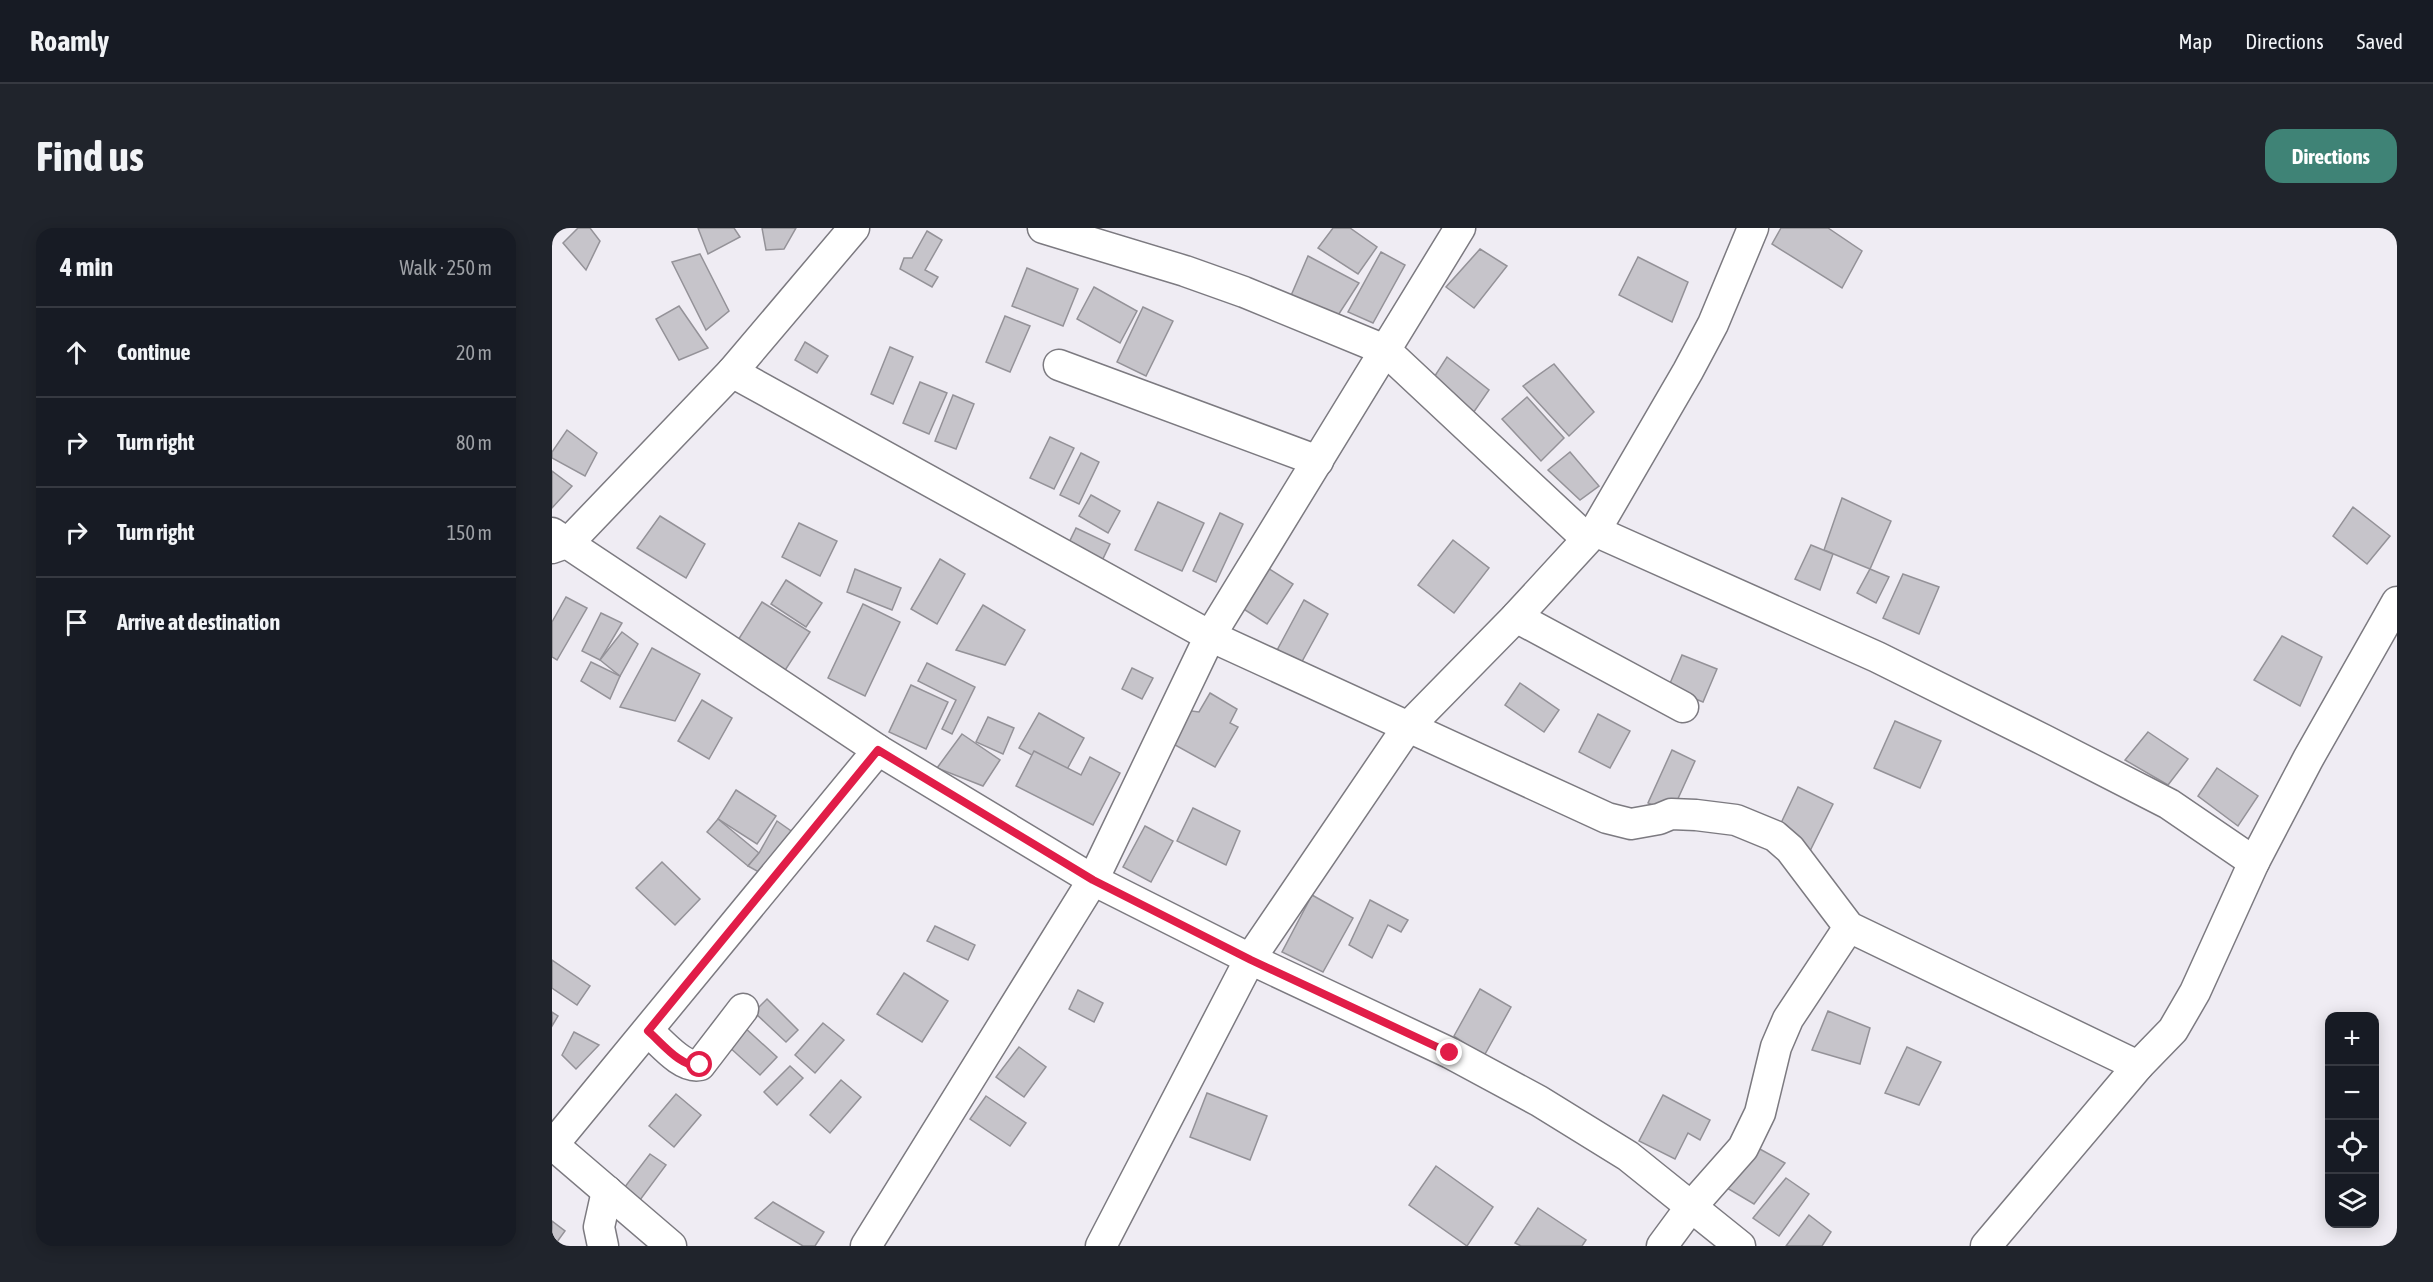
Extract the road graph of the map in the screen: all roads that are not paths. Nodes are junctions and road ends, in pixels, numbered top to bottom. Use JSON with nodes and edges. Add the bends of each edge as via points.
{"nodes":[{"id":1,"x":854,"y":228,"type":"edge"},
{"id":2,"x":1043,"y":228,"type":"edge"},
{"id":3,"x":1460,"y":228,"type":"edge"},
{"id":4,"x":1753,"y":228,"type":"edge"},
{"id":5,"x":1385,"y":350,"type":"junction"},
{"id":6,"x":1059,"y":365,"type":"dead end"},
{"id":7,"x":732,"y":372,"type":"junction"},
{"id":8,"x":1318,"y":461,"type":"junction"},
{"id":9,"x":1590,"y":534,"type":"junction"},
{"id":10,"x":558,"y":541,"type":"edge"},
{"id":11,"x":2397,"y":602,"type":"edge"},
{"id":12,"x":1516,"y":617,"type":"junction"},
{"id":13,"x":1210,"y":636,"type":"junction"},
{"id":14,"x":1683,"y":707,"type":"dead end"},
{"id":15,"x":1407,"y":728,"type":"junction"},
{"id":16,"x":878,"y":750,"type":"junction"},
{"id":17,"x":2254,"y":862,"type":"junction"},
{"id":18,"x":1093,"y":880,"type":"junction"},
{"id":19,"x":1849,"y":927,"type":"junction"},
{"id":20,"x":1251,"y":960,"type":"junction"},
{"id":21,"x":743,"y":1009,"type":"dead end"},
{"id":22,"x":648,"y":1031,"type":"junction"},
{"id":23,"x":2138,"y":1066,"type":"junction"},
{"id":24,"x":552,"y":1145,"type":"edge"},
{"id":25,"x":607,"y":1191,"type":"junction"},
{"id":26,"x":1690,"y":1208,"type":"junction"},
{"id":27,"x":603,"y":1246,"type":"edge"},
{"id":28,"x":671,"y":1246,"type":"edge"},
{"id":29,"x":866,"y":1246,"type":"edge"},
{"id":30,"x":1101,"y":1246,"type":"edge"},
{"id":31,"x":1662,"y":1246,"type":"edge"},
{"id":32,"x":1740,"y":1246,"type":"edge"},
{"id":33,"x":1986,"y":1246,"type":"edge"}],
"edges":[{"from":1,"to":7,"type":"street"},
{"from":2,"to":5,"type":"street","via":[[1245,292]]},
{"from":3,"to":5,"type":"street"},
{"from":4,"to":9,"type":"street","via":[[1713,324],[1688,371]]},
{"from":5,"to":8,"type":"street"},
{"from":5,"to":9,"type":"street"},
{"from":6,"to":8,"type":"street"},
{"from":7,"to":10,"type":"street"},
{"from":7,"to":13,"type":"street"},
{"from":8,"to":13,"type":"street"},
{"from":9,"to":12,"type":"street"},
{"from":9,"to":17,"type":"street","via":[[1877,657],[2169,804]]},
{"from":10,"to":16,"type":"street"},
{"from":11,"to":17,"type":"street"},
{"from":12,"to":14,"type":"street"},
{"from":12,"to":15,"type":"street"},
{"from":13,"to":15,"type":"street"},
{"from":13,"to":18,"type":"street"},
{"from":15,"to":19,"type":"street","via":[[1607,818],[1630,824],[1671,814],[1696,815],[1736,820],[1767,832],[1790,849]]},
{"from":15,"to":20,"type":"street"},
{"from":16,"to":18,"type":"street"},
{"from":16,"to":22,"type":"street"},
{"from":17,"to":23,"type":"street","via":[[2173,1030]]},
{"from":18,"to":20,"type":"street"},
{"from":18,"to":29,"type":"street"},
{"from":19,"to":23,"type":"street"},
{"from":19,"to":26,"type":"street","via":[[1788,1019],[1776,1047],[1760,1113],[1743,1148]]},
{"from":20,"to":26,"type":"street","via":[[1450,1053],[1539,1101],[1628,1156]]},
{"from":20,"to":30,"type":"street"},
{"from":21,"to":22,"type":"street","via":[[700,1065],[685,1063]]},
{"from":22,"to":24,"type":"street"},
{"from":23,"to":33,"type":"street"},
{"from":24,"to":25,"type":"street"},
{"from":25,"to":27,"type":"street","via":[[599,1227]]},
{"from":25,"to":28,"type":"street"},
{"from":26,"to":31,"type":"street"},
{"from":26,"to":32,"type":"street"}]}
